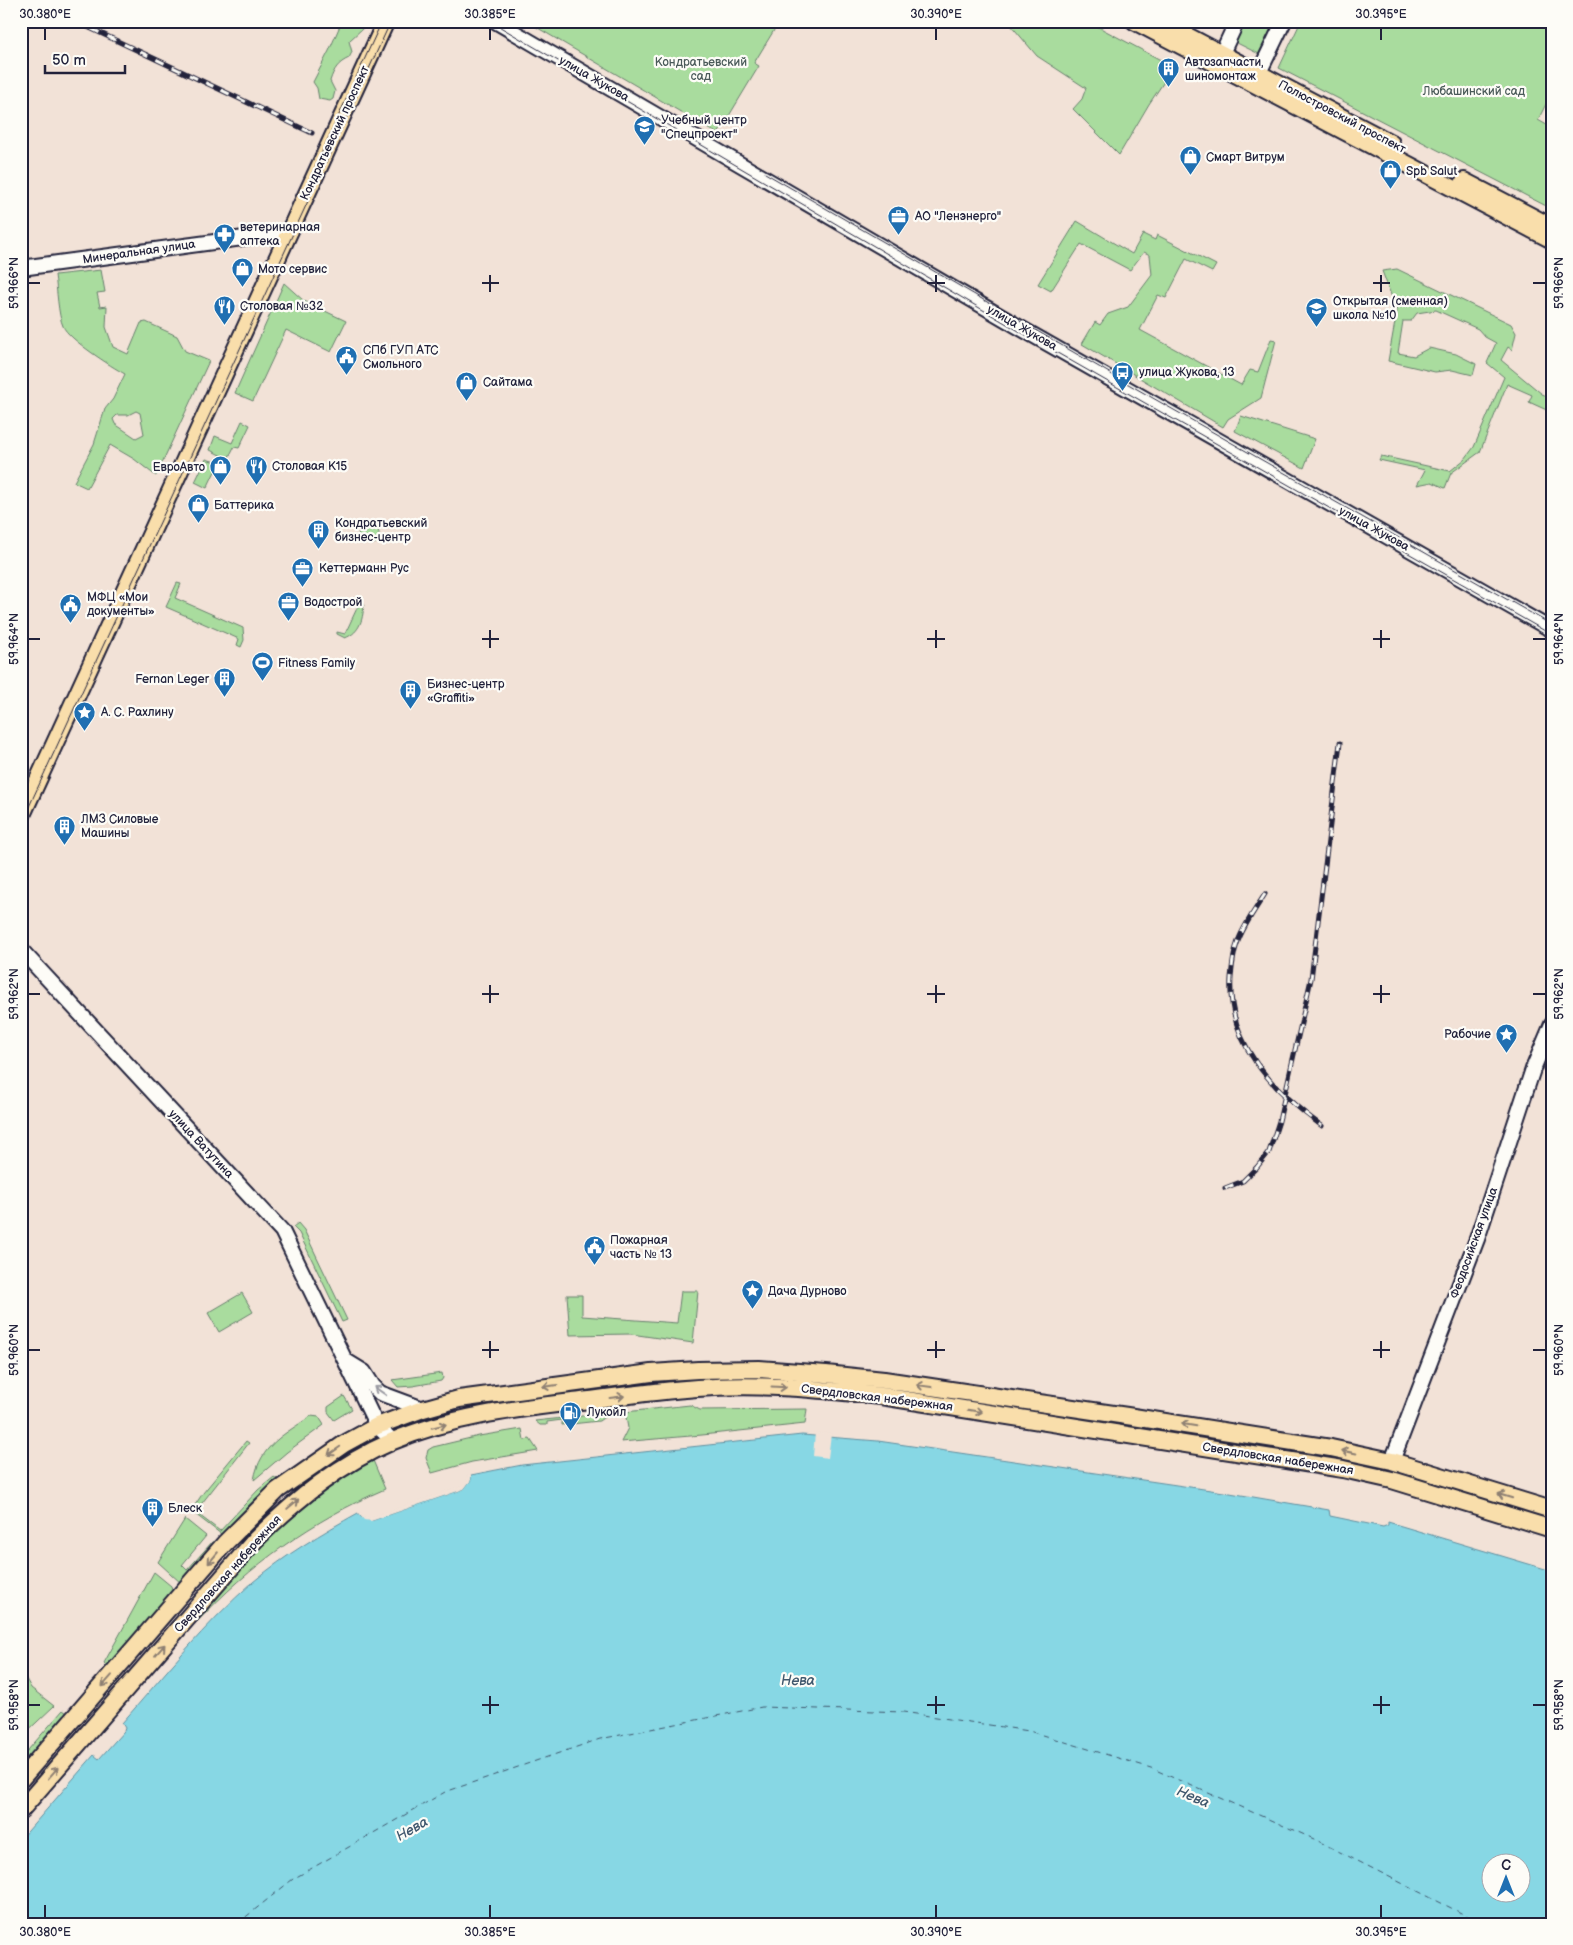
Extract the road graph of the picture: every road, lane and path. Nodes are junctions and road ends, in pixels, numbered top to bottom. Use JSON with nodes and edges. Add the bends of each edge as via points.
{"nodes":[{"id":1,"x":386,"y":21,"type":"edge"},
{"id":2,"x":495,"y":21,"type":"edge"},
{"id":3,"x":1134,"y":21,"type":"edge"},
{"id":4,"x":1159,"y":21,"type":"edge"},
{"id":5,"x":1237,"y":21,"type":"edge"},
{"id":6,"x":1284,"y":21,"type":"edge"},
{"id":7,"x":1219,"y":59,"type":"junction"},
{"id":8,"x":1256,"y":79,"type":"junction"},
{"id":9,"x":1552,"y":227,"type":"edge"},
{"id":10,"x":286,"y":240,"type":"junction"},
{"id":11,"x":1552,"y":240,"type":"edge"},
{"id":12,"x":21,"y":268,"type":"edge"},
{"id":13,"x":1552,"y":630,"type":"edge"},
{"id":14,"x":21,"y":817,"type":"edge"},
{"id":15,"x":21,"y":950,"type":"edge"},
{"id":16,"x":1552,"y":1024,"type":"edge"},
{"id":17,"x":346,"y":1362,"type":"junction"},
{"id":18,"x":423,"y":1410,"type":"junction"},
{"id":19,"x":377,"y":1426,"type":"junction"},
{"id":20,"x":393,"y":1441,"type":"junction"},
{"id":21,"x":1392,"y":1461,"type":"junction"},
{"id":22,"x":1552,"y":1510,"type":"edge"},
{"id":23,"x":1552,"y":1529,"type":"edge"},
{"id":24,"x":21,"y":1779,"type":"edge"},
{"id":25,"x":21,"y":1810,"type":"edge"}],
"edges":[{"from":1,"to":10,"type":"main road","name":"Кондратьевский проспект"},
{"from":2,"to":13,"type":"street","name":"улица Жукова","via":[[1024,330]]},
{"from":3,"to":7,"type":"main road","name":"Полюстровский проспект"},
{"from":4,"to":7,"type":"main road","name":"Полюстровский проспект"},
{"from":5,"to":7,"type":"street"},
{"from":6,"to":8,"type":"street"},
{"from":7,"to":8,"type":"main road","name":"Полюстровский проспект"},
{"from":8,"to":9,"type":"main road","name":"Полюстровский проспект"},
{"from":8,"to":11,"type":"main road","name":"Полюстровский проспект"},
{"from":10,"to":12,"type":"street","name":"Минеральная улица","via":[[266,235]]},
{"from":10,"to":14,"type":"main road","name":"Кондратьевский проспект"},
{"from":15,"to":17,"type":"street","name":"улица Ватутина","via":[[282,1230]]},
{"from":16,"to":21,"type":"street","name":"Феодосийская улица","via":[[1533,1069],[1477,1239]]},
{"from":18,"to":17,"type":"street","one_way":true,"via":[[380,1393],[364,1372]]},
{"from":17,"to":19,"type":"street","name":"улица Ватутина"},
{"from":18,"to":19,"type":"main road","name":"Свердловская набережная"},
{"from":21,"to":18,"type":"main road","name":"Свердловская набережная","one_way":true,"via":[[1254,1435],[893,1382],[759,1369],[651,1373],[468,1398]]},
{"from":19,"to":20,"type":"street","name":"улица Ватутина"},
{"from":19,"to":24,"type":"main road","name":"Свердловская набережная","one_way":true,"via":[[344,1444],[278,1490],[250,1517]]},
{"from":20,"to":23,"type":"main road","name":"Свердловская набережная","one_way":true,"via":[[468,1418],[637,1394],[757,1386],[827,1390],[1343,1469],[1392,1480]]},
{"from":25,"to":20,"type":"main road","name":"Свердловская набережная","one_way":true,"via":[[256,1539],[290,1506],[323,1481]]},
{"from":22,"to":21,"type":"main road","name":"Свердловская набережная","one_way":true}]}
